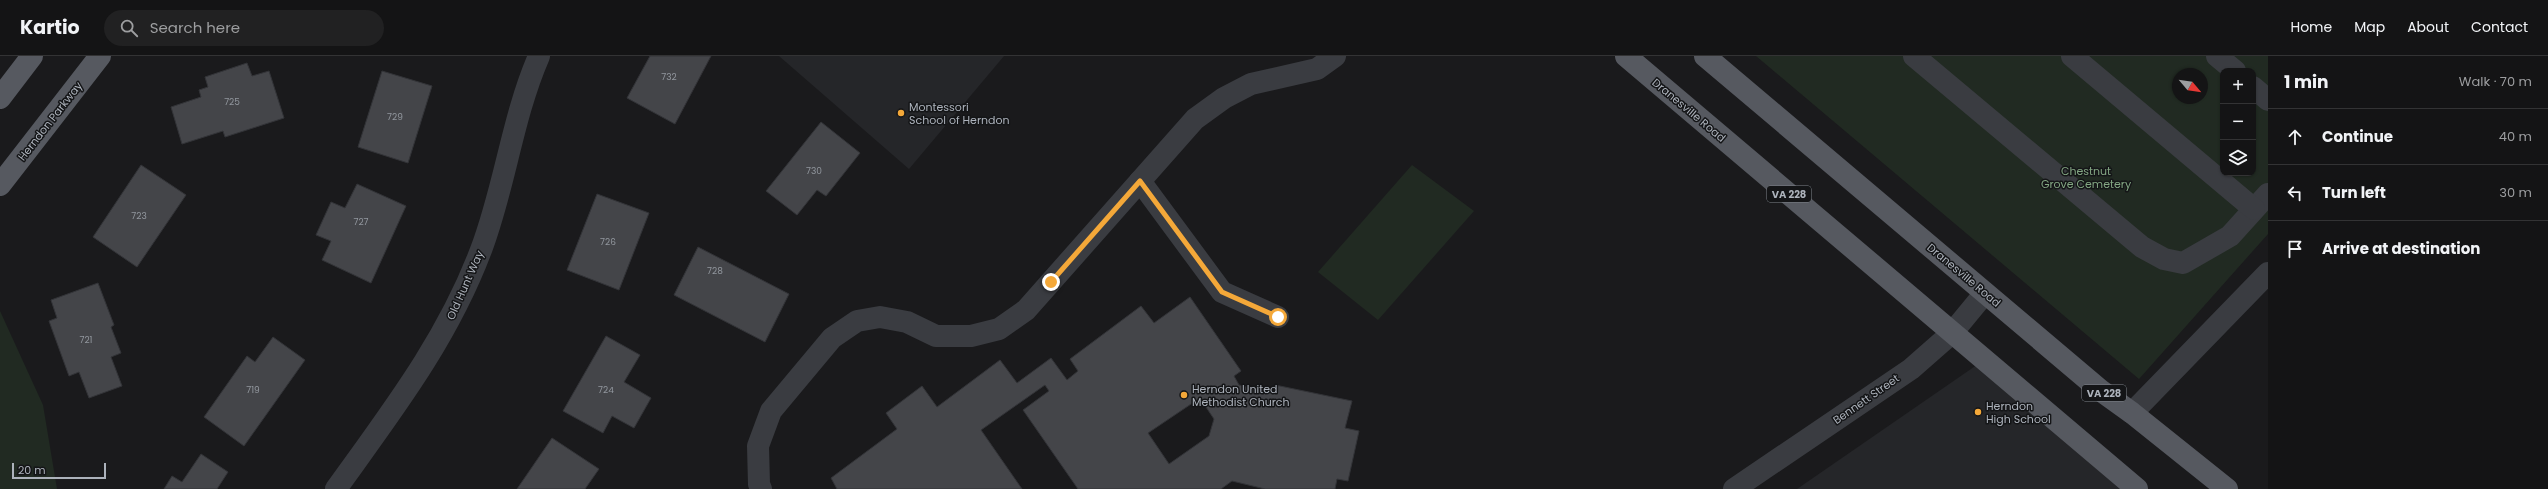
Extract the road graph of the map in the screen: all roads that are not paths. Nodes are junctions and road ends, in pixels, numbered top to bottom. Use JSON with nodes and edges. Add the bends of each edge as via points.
{"nodes":[{"id":1,"x":32,"y":56,"type":"edge"},
{"id":2,"x":100,"y":56,"type":"edge"},
{"id":3,"x":539,"y":56,"type":"edge"},
{"id":4,"x":1335,"y":56,"type":"edge"},
{"id":5,"x":1626,"y":56,"type":"edge"},
{"id":6,"x":1705,"y":56,"type":"edge"},
{"id":7,"x":1914,"y":56,"type":"edge"},
{"id":8,"x":2072,"y":56,"type":"edge"},
{"id":9,"x":2217,"y":56,"type":"edge"},
{"id":10,"x":2231,"y":68,"type":"edge"},
{"id":11,"x":2256,"y":90,"type":"edge"},
{"id":12,"x":0,"y":98,"type":"edge"},
{"id":13,"x":2268,"y":100,"type":"edge"},
{"id":14,"x":1140,"y":181,"type":"junction"},
{"id":15,"x":0,"y":185,"type":"edge"},
{"id":16,"x":2261,"y":201,"type":"edge"},
{"id":17,"x":2268,"y":273,"type":"edge"},
{"id":18,"x":1986,"y":293,"type":"junction"},
{"id":19,"x":1278,"y":317,"type":"dead end"},
{"id":20,"x":1952,"y":333,"type":"junction"},
{"id":21,"x":2132,"y":412,"type":"junction"},
{"id":22,"x":336,"y":489,"type":"edge"},
{"id":23,"x":761,"y":489,"type":"edge"},
{"id":24,"x":1734,"y":489,"type":"edge"},
{"id":25,"x":2137,"y":489,"type":"edge"},
{"id":26,"x":2227,"y":489,"type":"edge"}],
"edges":[{"from":1,"to":12,"type":"main road"},
{"from":2,"to":15,"type":"main road","name":"Herndon Parkway"},
{"from":3,"to":22,"type":"street","name":"Old Hunt Way","via":[[516,123],[497,202],[481,250],[451,318],[414,381]]},
{"from":4,"to":14,"type":"street","via":[[1318,69],[1251,84],[1224,98],[1195,119]]},
{"from":5,"to":20,"type":"main road","name":"Dranesville Road","number":"VA 228"},
{"from":6,"to":18,"type":"main road","name":"Dranesville Road","number":"VA 228"},
{"from":7,"to":16,"type":"street","via":[[2142,247],[2164,259],[2183,263],[2202,253],[2230,236]]},
{"from":8,"to":16,"type":"street"},
{"from":9,"to":10,"type":"street"},
{"from":11,"to":13,"type":"street"},
{"from":14,"to":19,"type":"street","via":[[1222,292]]},
{"from":14,"to":23,"type":"street","via":[[1026,310],[999,329],[971,336],[936,336],[907,322],[880,317],[857,321],[832,338],[771,411],[758,446]]},
{"from":17,"to":21,"type":"street"},
{"from":18,"to":20,"type":"street","name":"Bennett Street"},
{"from":18,"to":21,"type":"main road","name":"Dranesville Road","number":"VA 228","via":[[2100,390]]},
{"from":20,"to":24,"type":"street","name":"Bennett Street","via":[[1911,368]]},
{"from":20,"to":25,"type":"main road","name":"Dranesville Road","number":"VA 228"},
{"from":21,"to":26,"type":"main road","name":"Dranesville Road","number":"VA 228"}]}
